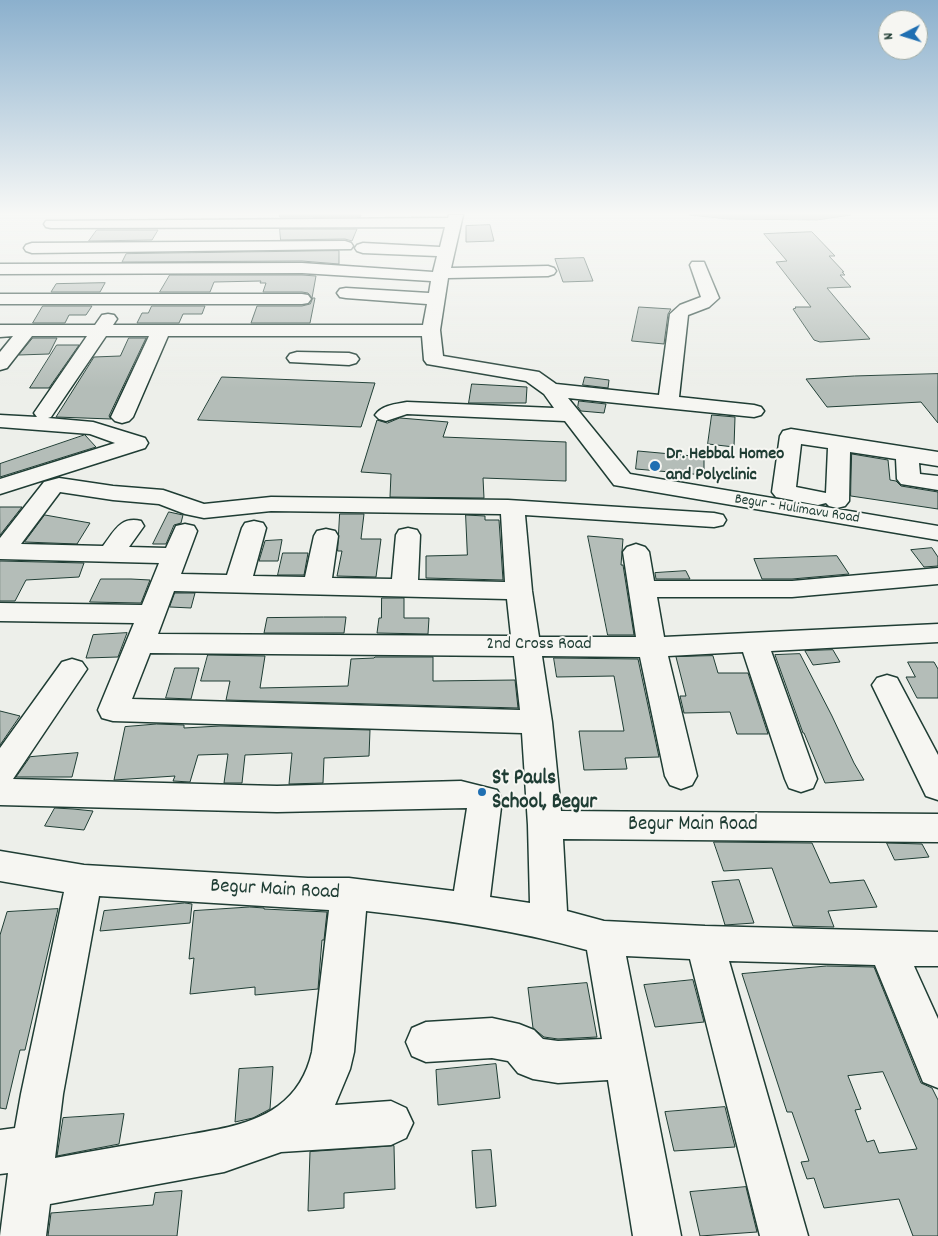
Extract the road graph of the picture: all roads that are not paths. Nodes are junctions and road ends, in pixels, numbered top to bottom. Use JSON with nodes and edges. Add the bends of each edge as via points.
{"nodes":[{"id":1,"x":138,"y":273,"type":"edge"},
{"id":2,"x":395,"y":273,"type":"edge"},
{"id":3,"x":524,"y":273,"type":"edge"},
{"id":4,"x":701,"y":273,"type":"edge"},
{"id":5,"x":441,"y":275,"type":"junction"},
{"id":6,"x":346,"y":293,"type":"dead end"},
{"id":7,"x":0,"y":299,"type":"edge"},
{"id":8,"x":120,"y":299,"type":"junction"},
{"id":9,"x":302,"y":299,"type":"dead end"},
{"id":10,"x":437,"y":299,"type":"junction"},
{"id":11,"x":355,"y":330,"type":"junction"},
{"id":12,"x":431,"y":330,"type":"junction"},
{"id":13,"x":0,"y":331,"type":"edge"},
{"id":14,"x":27,"y":331,"type":"junction"},
{"id":15,"x":101,"y":331,"type":"junction"},
{"id":16,"x":161,"y":331,"type":"junction"},
{"id":17,"x":297,"y":358,"type":"dead end"},
{"id":18,"x":0,"y":364,"type":"edge"},
{"id":19,"x":551,"y":390,"type":"junction"},
{"id":20,"x":668,"y":402,"type":"junction"},
{"id":21,"x":754,"y":411,"type":"dead end"},
{"id":22,"x":44,"y":413,"type":"dead end"},
{"id":23,"x":386,"y":415,"type":"dead end"},
{"id":24,"x":570,"y":415,"type":"junction"},
{"id":25,"x":122,"y":418,"type":"dead end"},
{"id":26,"x":0,"y":421,"type":"edge"},
{"id":27,"x":839,"y":443,"type":"junction"},
{"id":28,"x":907,"y":455,"type":"junction"},
{"id":29,"x":938,"y":459,"type":"edge"},
{"id":30,"x":105,"y":463,"type":"dead end"},
{"id":31,"x":938,"y":483,"type":"edge"},
{"id":32,"x":0,"y":487,"type":"edge"},
{"id":33,"x":84,"y":489,"type":"junction"},
{"id":34,"x":837,"y":501,"type":"junction"},
{"id":35,"x":512,"y":509,"type":"junction"},
{"id":36,"x":938,"y":518,"type":"edge"},
{"id":37,"x":714,"y":520,"type":"dead end"},
{"id":38,"x":132,"y":526,"type":"dead end"},
{"id":39,"x":254,"y":528,"type":"dead end"},
{"id":40,"x":185,"y":531,"type":"dead end"},
{"id":41,"x":938,"y":533,"type":"edge"},
{"id":42,"x":408,"y":535,"type":"dead end"},
{"id":43,"x":326,"y":536,"type":"dead end"},
{"id":44,"x":1,"y":551,"type":"edge"},
{"id":45,"x":636,"y":552,"type":"dead end"},
{"id":46,"x":110,"y":554,"type":"junction"},
{"id":47,"x":175,"y":556,"type":"junction"},
{"id":48,"x":938,"y":576,"type":"edge"},
{"id":49,"x":164,"y":582,"type":"junction"},
{"id":50,"x":238,"y":584,"type":"junction"},
{"id":51,"x":317,"y":586,"type":"junction"},
{"id":52,"x":404,"y":588,"type":"junction"},
{"id":53,"x":641,"y":588,"type":"junction"},
{"id":54,"x":519,"y":591,"type":"junction"},
{"id":55,"x":0,"y":612,"type":"edge"},
{"id":56,"x":152,"y":614,"type":"junction"},
{"id":57,"x":938,"y":634,"type":"edge"},
{"id":58,"x":140,"y":643,"type":"junction"},
{"id":59,"x":754,"y":643,"type":"junction"},
{"id":60,"x":526,"y":646,"type":"junction"},
{"id":61,"x":652,"y":647,"type":"junction"},
{"id":62,"x":72,"y":669,"type":"dead end"},
{"id":63,"x":887,"y":686,"type":"dead end"},
{"id":64,"x":536,"y":722,"type":"junction"},
{"id":65,"x":0,"y":772,"type":"edge"},
{"id":66,"x":681,"y":776,"type":"dead end"},
{"id":67,"x":800,"y":779,"type":"dead end"},
{"id":68,"x":938,"y":787,"type":"edge"},
{"id":69,"x":0,"y":792,"type":"edge"},
{"id":70,"x":545,"y":825,"type":"junction"},
{"id":71,"x":938,"y":828,"type":"edge"},
{"id":72,"x":0,"y":866,"type":"edge"},
{"id":73,"x":84,"y":880,"type":"junction"},
{"id":74,"x":349,"y":894,"type":"junction"},
{"id":75,"x":470,"y":909,"type":"junction"},
{"id":76,"x":549,"y":923,"type":"junction"},
{"id":77,"x":604,"y":938,"type":"junction"},
{"id":78,"x":705,"y":944,"type":"junction"},
{"id":79,"x":887,"y":948,"type":"junction"},
{"id":80,"x":938,"y":949,"type":"edge"},
{"id":81,"x":426,"y":1042,"type":"dead end"},
{"id":82,"x":625,"y":1059,"type":"junction"},
{"id":83,"x":938,"y":1067,"type":"edge"},
{"id":84,"x":391,"y":1123,"type":"dead end"},
{"id":85,"x":280,"y":1130,"type":"junction"},
{"id":86,"x":21,"y":1162,"type":"edge"},
{"id":87,"x":22,"y":1236,"type":"edge"},
{"id":88,"x":657,"y":1236,"type":"edge"},
{"id":89,"x":784,"y":1236,"type":"edge"}],
"edges":[{"from":1,"to":8,"type":"street"},
{"from":2,"to":5,"type":"street"},
{"from":3,"to":5,"type":"street"},
{"from":4,"to":20,"type":"street","via":[[710,298],[679,314]]},
{"from":5,"to":10,"type":"street","name":"Begur - Hulimavu Road"},
{"from":6,"to":10,"type":"street"},
{"from":7,"to":8,"type":"street"},
{"from":8,"to":9,"type":"street"},
{"from":8,"to":15,"type":"street"},
{"from":10,"to":12,"type":"street","name":"Begur - Hulimavu Road"},
{"from":11,"to":12,"type":"street"},
{"from":11,"to":16,"type":"street"},
{"from":11,"to":17,"type":"street","via":[[349,362]]},
{"from":12,"to":19,"type":"street","name":"Begur - Hulimavu Road","via":[[434,360],[532,376]]},
{"from":13,"to":14,"type":"street"},
{"from":14,"to":15,"type":"street"},
{"from":14,"to":18,"type":"street"},
{"from":15,"to":16,"type":"street"},
{"from":15,"to":22,"type":"street"},
{"from":16,"to":25,"type":"street"},
{"from":19,"to":20,"type":"street"},
{"from":19,"to":24,"type":"street","name":"Begur - Hulimavu Road"},
{"from":20,"to":21,"type":"street"},
{"from":23,"to":24,"type":"street","via":[[407,408]]},
{"from":24,"to":41,"type":"street","name":"Begur - Hulimavu Road","via":[[622,480]]},
{"from":26,"to":32,"type":"street","via":[[93,428],[137,443]]},
{"from":27,"to":28,"type":"street"},
{"from":27,"to":34,"type":"street"},
{"from":27,"to":34,"type":"street","via":[[790,436],[784,492]]},
{"from":28,"to":29,"type":"street"},
{"from":28,"to":31,"type":"street","via":[[909,479]]},
{"from":30,"to":33,"type":"street"},
{"from":33,"to":35,"type":"street","via":[[163,497],[204,511],[280,504]]},
{"from":33,"to":44,"type":"street","via":[[52,487]]},
{"from":34,"to":36,"type":"street"},
{"from":35,"to":37,"type":"street"},
{"from":35,"to":54,"type":"street"},
{"from":38,"to":46,"type":"street"},
{"from":39,"to":50,"type":"street"},
{"from":40,"to":47,"type":"street"},
{"from":42,"to":52,"type":"street"},
{"from":43,"to":51,"type":"street"},
{"from":44,"to":46,"type":"street"},
{"from":45,"to":53,"type":"street"},
{"from":46,"to":47,"type":"street"},
{"from":47,"to":49,"type":"street"},
{"from":48,"to":53,"type":"street","via":[[792,589]]},
{"from":49,"to":50,"type":"street"},
{"from":49,"to":56,"type":"street"},
{"from":50,"to":51,"type":"street"},
{"from":51,"to":52,"type":"street"},
{"from":52,"to":54,"type":"street"},
{"from":53,"to":61,"type":"street"},
{"from":54,"to":60,"type":"street"},
{"from":55,"to":56,"type":"street"},
{"from":56,"to":58,"type":"street"},
{"from":57,"to":59,"type":"street","name":"2nd Cross Road"},
{"from":58,"to":60,"type":"street","name":"2nd Cross Road"},
{"from":58,"to":64,"type":"street","via":[[113,710]]},
{"from":59,"to":61,"type":"street","name":"2nd Cross Road"},
{"from":59,"to":67,"type":"street"},
{"from":60,"to":61,"type":"street","name":"2nd Cross Road"},
{"from":60,"to":64,"type":"street"},
{"from":61,"to":66,"type":"street"},
{"from":62,"to":65,"type":"street"},
{"from":63,"to":68,"type":"street"},
{"from":64,"to":70,"type":"street"},
{"from":69,"to":75,"type":"street","via":[[277,799],[461,794],[485,799]]},
{"from":70,"to":71,"type":"street","name":"Begur Main Road"},
{"from":70,"to":76,"type":"street"},
{"from":72,"to":73,"type":"street","name":"Begur Main Road"},
{"from":73,"to":74,"type":"street","name":"Begur Main Road"},
{"from":73,"to":86,"type":"street","via":[[42,1094]]},
{"from":74,"to":75,"type":"street","name":"Begur Main Road"},
{"from":74,"to":85,"type":"street","via":[[336,1036],[330,1064],[320,1090],[303,1114]]},
{"from":75,"to":76,"type":"street","name":"Begur Main Road"},
{"from":76,"to":77,"type":"street","name":"Begur Main Road"},
{"from":77,"to":78,"type":"street","name":"Begur Main Road"},
{"from":77,"to":82,"type":"street"},
{"from":78,"to":79,"type":"street","name":"Begur Main Road"},
{"from":78,"to":89,"type":"street"},
{"from":79,"to":80,"type":"street","name":"Begur Main Road"},
{"from":79,"to":83,"type":"street"},
{"from":81,"to":82,"type":"street","via":[[492,1038],[519,1044],[533,1058],[558,1062]]},
{"from":82,"to":88,"type":"street"},
{"from":84,"to":85,"type":"street"},
{"from":85,"to":86,"type":"street","via":[[224,1150]]},
{"from":86,"to":87,"type":"street"}]}
